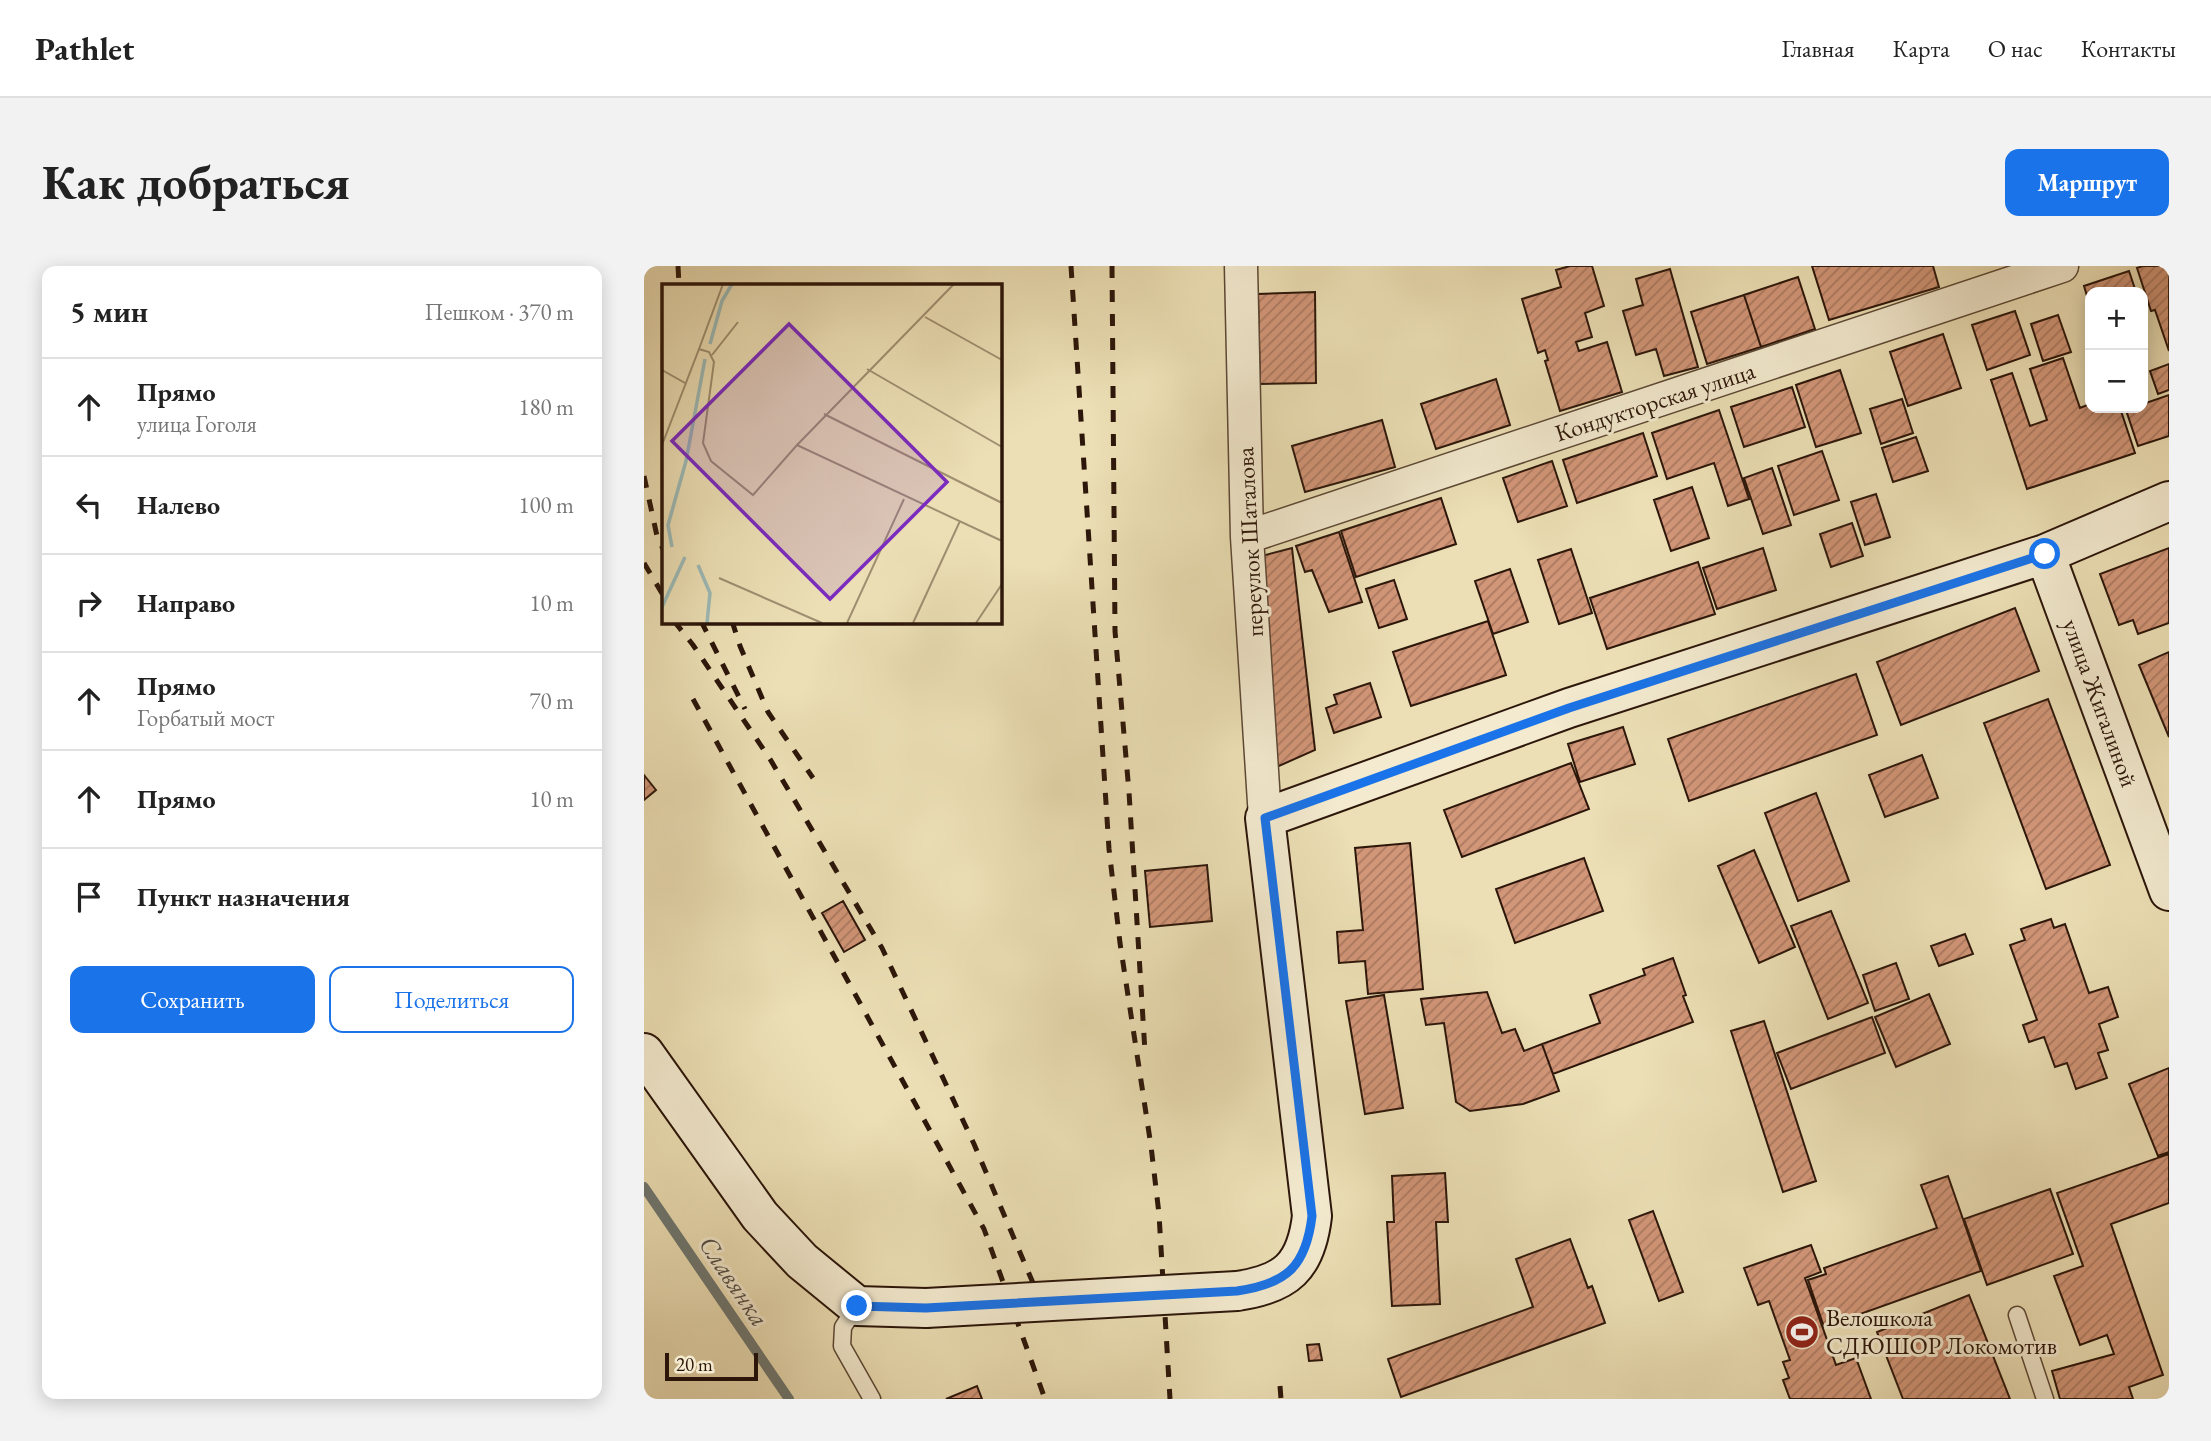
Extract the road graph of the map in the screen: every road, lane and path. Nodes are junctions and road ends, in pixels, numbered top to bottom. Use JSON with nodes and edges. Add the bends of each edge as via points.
{"nodes":[{"id":1,"x":1241,"y":266,"type":"edge"},
{"id":2,"x":2062,"y":266,"type":"edge"},
{"id":3,"x":2169,"y":500,"type":"edge"},
{"id":4,"x":1247,"y":537,"type":"junction"},
{"id":5,"x":2045,"y":554,"type":"junction"},
{"id":6,"x":1265,"y":818,"type":"junction"},
{"id":7,"x":2169,"y":891,"type":"edge"},
{"id":8,"x":644,"y":1053,"type":"edge"},
{"id":9,"x":857,"y":1306,"type":"junction"},
{"id":10,"x":2017,"y":1315,"type":"dead end"},
{"id":11,"x":872,"y":1399,"type":"edge"},
{"id":12,"x":2045,"y":1399,"type":"edge"}],
"edges":[{"from":1,"to":4,"type":"street","name":"переулок Шаталова"},
{"from":2,"to":4,"type":"street","name":"Кондукторская улица"},
{"from":3,"to":5,"type":"main road"},
{"from":4,"to":6,"type":"street","name":"переулок Шаталова"},
{"from":5,"to":6,"type":"main road","via":[[1569,708]]},
{"from":5,"to":7,"type":"main road","name":"улица Жигалиной"},
{"from":6,"to":9,"type":"main road","bridge":true,"via":[[1312,1216],[1295,1266],[1263,1287],[1237,1291],[926,1308]]},
{"from":8,"to":9,"type":"main road","via":[[761,1216],[803,1261]]},
{"from":9,"to":11,"type":"lane","via":[[843,1326],[842,1346]]},
{"from":10,"to":12,"type":"lane"}]}
